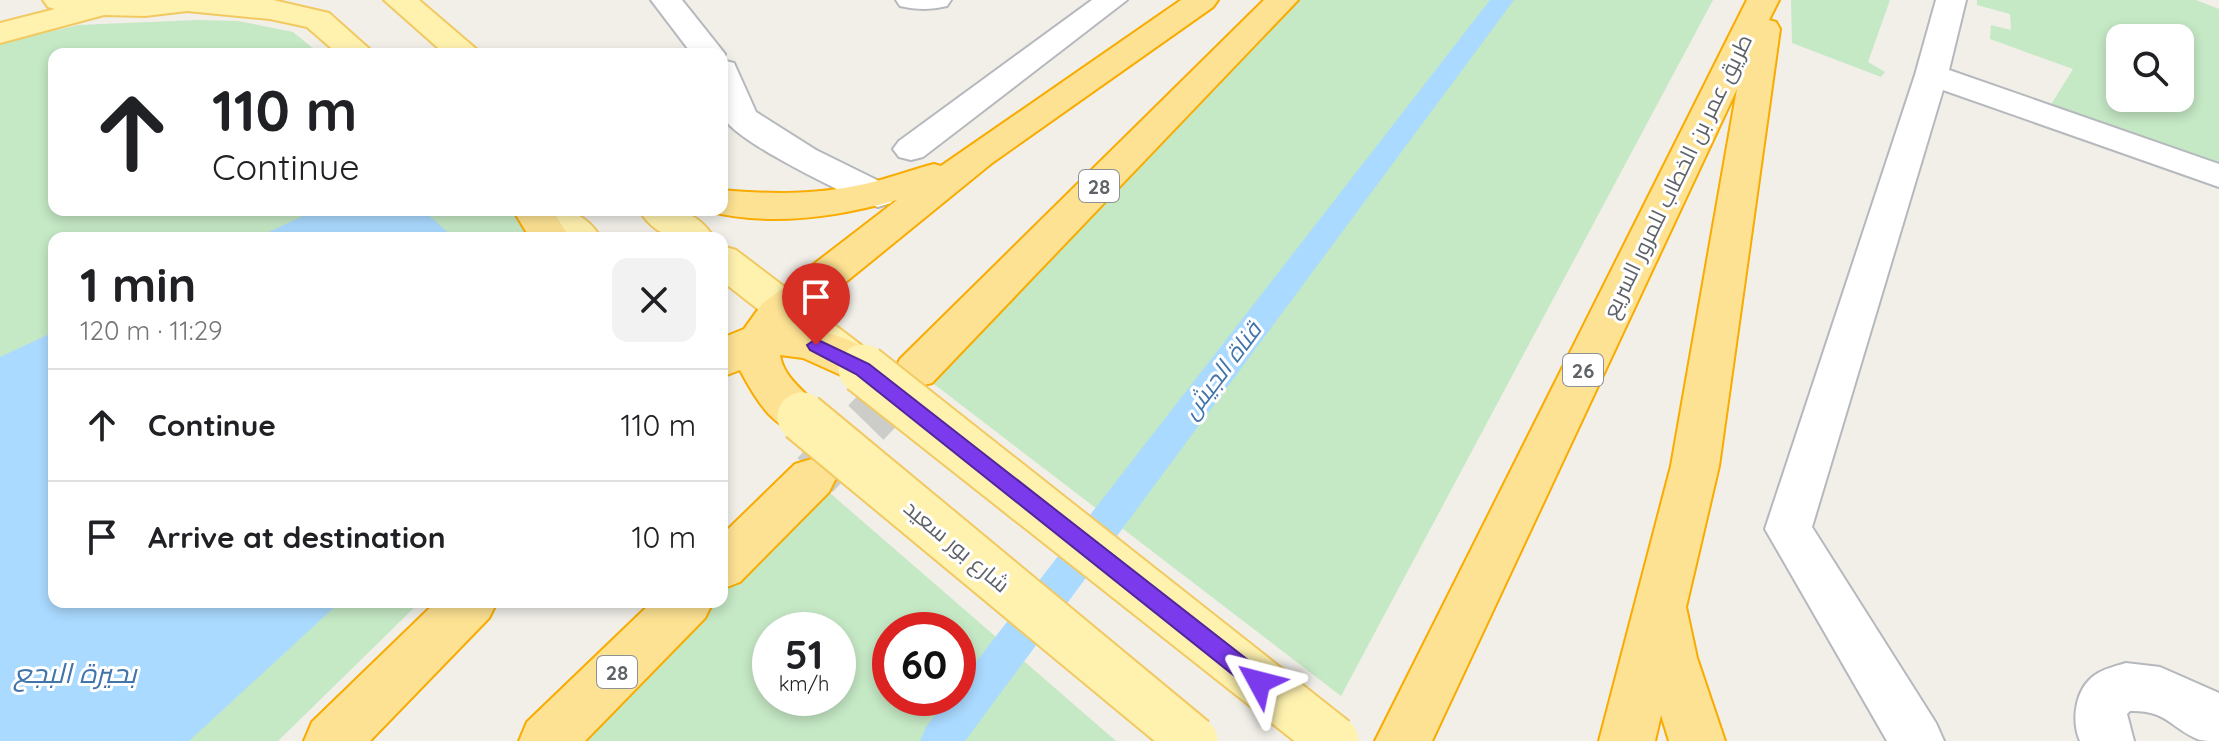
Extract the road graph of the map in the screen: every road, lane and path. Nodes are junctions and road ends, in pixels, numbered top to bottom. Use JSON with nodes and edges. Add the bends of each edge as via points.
{"nodes":[{"id":1,"x":59,"y":0,"type":"edge"},
{"id":2,"x":400,"y":0,"type":"edge"},
{"id":3,"x":666,"y":0,"type":"edge"},
{"id":4,"x":911,"y":0,"type":"edge"},
{"id":5,"x":936,"y":0,"type":"edge"},
{"id":6,"x":1112,"y":0,"type":"edge"},
{"id":7,"x":1202,"y":0,"type":"edge"},
{"id":8,"x":1282,"y":0,"type":"edge"},
{"id":9,"x":1765,"y":0,"type":"edge"},
{"id":10,"x":1951,"y":0,"type":"edge"},
{"id":11,"x":192,"y":1,"type":"edge"},
{"id":12,"x":101,"y":7,"type":"junction"},
{"id":13,"x":0,"y":33,"type":"edge"},
{"id":14,"x":351,"y":48,"type":"edge"},
{"id":15,"x":458,"y":48,"type":"edge"},
{"id":16,"x":704,"y":48,"type":"edge"},
{"id":17,"x":1931,"y":75,"type":"junction"},
{"id":18,"x":728,"y":104,"type":"edge"},
{"id":19,"x":732,"y":126,"type":"edge"},
{"id":20,"x":911,"y":149,"type":"dead end"},
{"id":21,"x":979,"y":155,"type":"junction"},
{"id":22,"x":2219,"y":176,"type":"edge"},
{"id":23,"x":878,"y":195,"type":"junction"},
{"id":24,"x":728,"y":202,"type":"edge"},
{"id":25,"x":554,"y":216,"type":"edge"},
{"id":26,"x":666,"y":216,"type":"edge"},
{"id":27,"x":574,"y":232,"type":"edge"},
{"id":28,"x":686,"y":232,"type":"edge"},
{"id":29,"x":728,"y":275,"type":"edge"},
{"id":30,"x":756,"y":345,"type":"edge"},
{"id":31,"x":863,"y":369,"type":"joint"},
{"id":32,"x":916,"y":371,"type":"tunnel mouth"},
{"id":33,"x":812,"y":478,"type":"tunnel mouth"},
{"id":34,"x":728,"y":561,"type":"edge"},
{"id":35,"x":1662,"y":602,"type":"junction"},
{"id":36,"x":681,"y":608,"type":"edge"},
{"id":37,"x":459,"y":611,"type":"edge"},
{"id":38,"x":2219,"y":723,"type":"edge"},
{"id":39,"x":332,"y":741,"type":"edge"},
{"id":40,"x":547,"y":741,"type":"edge"},
{"id":41,"x":1193,"y":741,"type":"edge"},
{"id":42,"x":1334,"y":741,"type":"edge"},
{"id":43,"x":1403,"y":741,"type":"edge"},
{"id":44,"x":1627,"y":741,"type":"edge"},
{"id":45,"x":1697,"y":741,"type":"edge"},
{"id":46,"x":1917,"y":741,"type":"edge"},
{"id":47,"x":2107,"y":741,"type":"edge"}],
"edges":[{"from":1,"to":12,"type":"main road"},
{"from":2,"to":15,"type":"main road"},
{"from":3,"to":16,"type":"lane"},
{"from":4,"to":5,"type":"lane"},
{"from":6,"to":20,"type":"lane"},
{"from":7,"to":21,"type":"highway"},
{"from":8,"to":32,"type":"highway","number":"28"},
{"from":9,"to":35,"type":"highway","via":[[1695,466]]},
{"from":9,"to":43,"type":"highway","name":"طريق عمر بن الخطاب للمرور السريع","number":"26"},
{"from":10,"to":17,"type":"lane"},
{"from":11,"to":12,"type":"main road"},
{"from":11,"to":14,"type":"main road","via":[[318,20]]},
{"from":12,"to":13,"type":"main road"},
{"from":17,"to":22,"type":"lane"},
{"from":17,"to":46,"type":"lane","via":[[1788,529]]},
{"from":18,"to":19,"type":"lane"},
{"from":19,"to":23,"type":"lane"},
{"from":21,"to":23,"type":"highway"},
{"from":21,"to":30,"type":"highway"},
{"from":23,"to":24,"type":"highway","via":[[798,208]]},
{"from":25,"to":27,"type":"main road"},
{"from":26,"to":28,"type":"main road"},
{"from":29,"to":30,"type":"main road","name":"شارع بور سعيد"},
{"from":30,"to":31,"type":"highway","via":[[816,345]]},
{"from":30,"to":41,"type":"main road","name":"شارع بور سعيد","bridge":true,"via":[[802,417]]},
{"from":31,"to":42,"type":"main road","bridge":true},
{"from":33,"to":34,"type":"highway"},
{"from":35,"to":44,"type":"highway"},
{"from":35,"to":45,"type":"highway","via":[[1670,658]]},
{"from":36,"to":40,"type":"highway","number":"28"},
{"from":37,"to":39,"type":"highway"},
{"from":38,"to":47,"type":"lane","via":[[2179,697],[2133,687],[2115,691],[2104,702],[2100,717]]}]}
